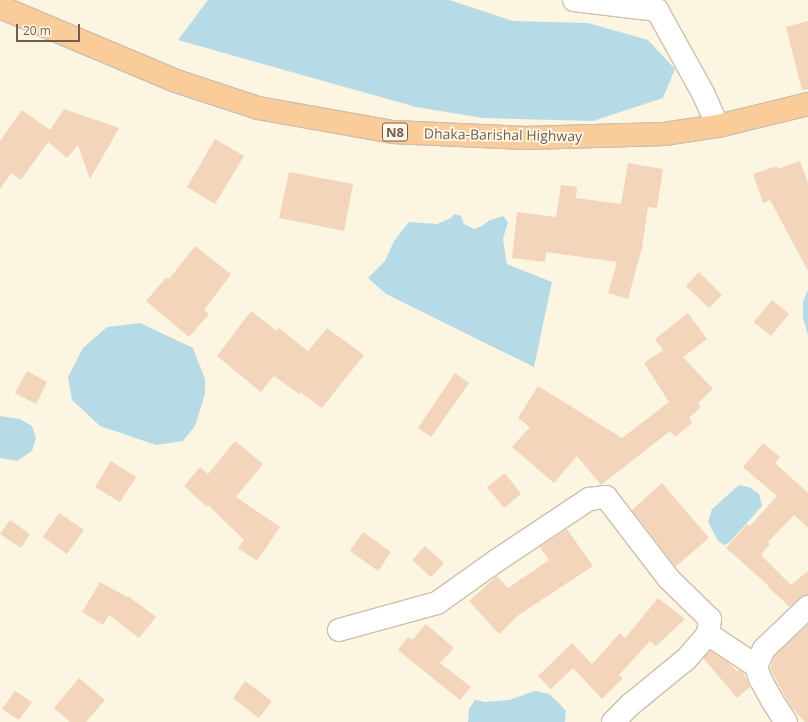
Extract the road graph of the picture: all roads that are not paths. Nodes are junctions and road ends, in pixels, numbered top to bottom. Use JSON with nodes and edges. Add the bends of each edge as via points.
{"nodes":[{"id":1,"x":574,"y":0,"type":"edge"},
{"id":2,"x":663,"y":5,"type":"edge"},
{"id":3,"x":0,"y":7,"type":"edge"},
{"id":4,"x":808,"y":104,"type":"edge"},
{"id":5,"x":718,"y":126,"type":"junction"},
{"id":6,"x":808,"y":607,"type":"edge"},
{"id":7,"x":339,"y":630,"type":"dead end"},
{"id":8,"x":708,"y":634,"type":"junction"},
{"id":9,"x":756,"y":666,"type":"junction"},
{"id":10,"x":613,"y":722,"type":"edge"},
{"id":11,"x":786,"y":722,"type":"edge"}],
"edges":[{"from":1,"to":2,"type":"street"},
{"from":2,"to":5,"type":"street"},
{"from":3,"to":5,"type":"highway","name":"Dhaka-Barishal Highway","number":"N8","via":[[176,81],[258,108],[393,132],[526,138],[664,134]]},
{"from":4,"to":5,"type":"highway","name":"Dhaka-Barishal Highway","number":"N8"},
{"from":6,"to":9,"type":"street","via":[[764,650]]},
{"from":7,"to":8,"type":"street","via":[[437,603],[589,499],[606,497],[669,579],[710,619]]},
{"from":8,"to":9,"type":"street"},
{"from":8,"to":10,"type":"street","via":[[685,660]]},
{"from":9,"to":11,"type":"street","via":[[763,685]]}]}
